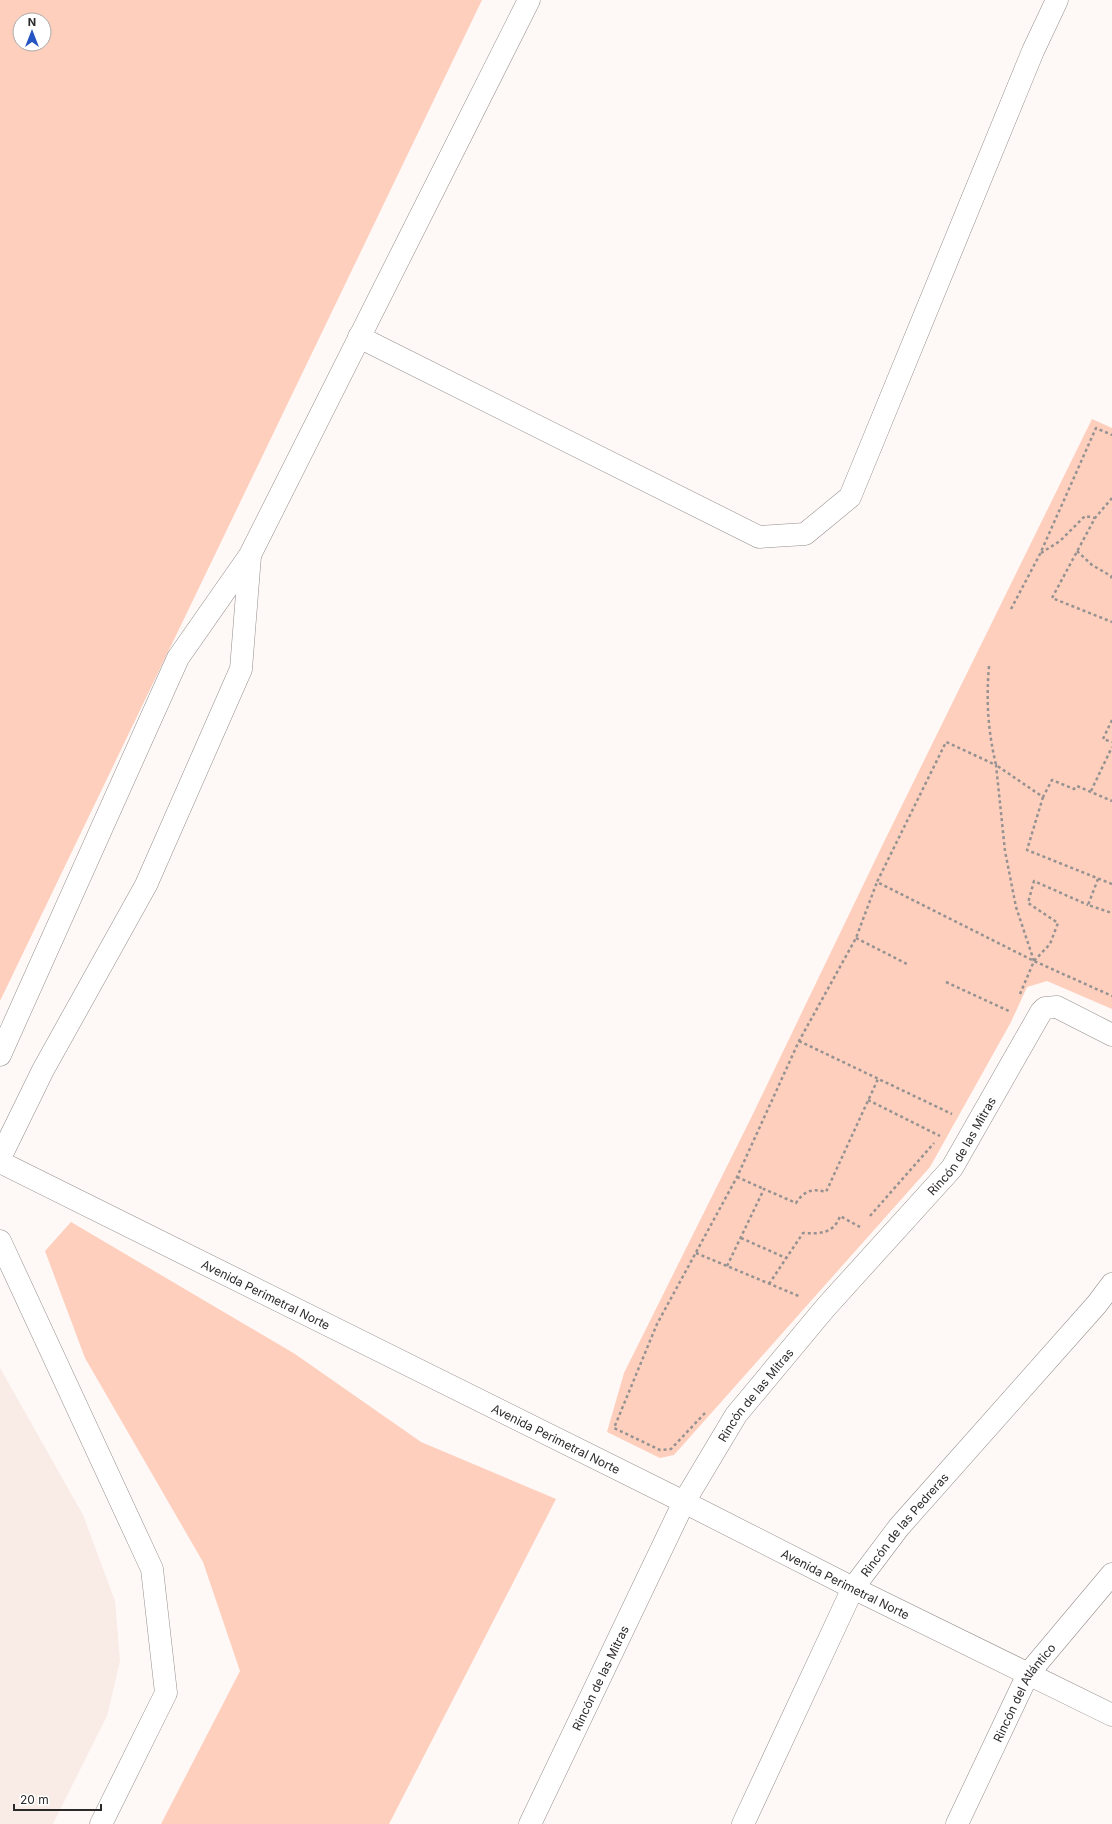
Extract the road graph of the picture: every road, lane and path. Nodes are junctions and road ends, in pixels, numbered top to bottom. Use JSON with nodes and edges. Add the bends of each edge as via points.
{"nodes":[{"id":1,"x":529,"y":0,"type":"edge"},
{"id":2,"x":1057,"y":0,"type":"edge"},
{"id":3,"x":359,"y":336,"type":"junction"},
{"id":4,"x":1112,"y":435,"type":"edge"},
{"id":5,"x":1112,"y":498,"type":"edge"},
{"id":6,"x":1094,"y":518,"type":"junction"},
{"id":7,"x":1077,"y":552,"type":"junction"},
{"id":8,"x":1040,"y":554,"type":"junction"},
{"id":9,"x":250,"y":555,"type":"junction"},
{"id":10,"x":1112,"y":577,"type":"edge"},
{"id":11,"x":1011,"y":609,"type":"dead end"},
{"id":12,"x":1112,"y":622,"type":"edge"},
{"id":13,"x":989,"y":666,"type":"dead end"},
{"id":14,"x":1112,"y":720,"type":"edge"},
{"id":15,"x":1112,"y":742,"type":"edge"},
{"id":16,"x":1112,"y":747,"type":"edge"},
{"id":17,"x":996,"y":765,"type":"junction"},
{"id":18,"x":1091,"y":791,"type":"junction"},
{"id":19,"x":1043,"y":797,"type":"junction"},
{"id":20,"x":1112,"y":801,"type":"edge"},
{"id":21,"x":1098,"y":879,"type":"junction"},
{"id":22,"x":877,"y":882,"type":"junction"},
{"id":23,"x":1112,"y":884,"type":"edge"},
{"id":24,"x":1088,"y":904,"type":"junction"},
{"id":25,"x":1112,"y":914,"type":"edge"},
{"id":26,"x":856,"y":938,"type":"junction"},
{"id":27,"x":1034,"y":960,"type":"junction"},
{"id":28,"x":908,"y":965,"type":"dead end"},
{"id":29,"x":946,"y":982,"type":"dead end"},
{"id":30,"x":1112,"y":996,"type":"edge"},
{"id":31,"x":1018,"y":998,"type":"dead end"},
{"id":32,"x":1008,"y":1019,"type":"dead end"},
{"id":33,"x":1112,"y":1034,"type":"edge"},
{"id":34,"x":799,"y":1041,"type":"junction"},
{"id":35,"x":0,"y":1056,"type":"edge"},
{"id":36,"x":878,"y":1079,"type":"dead end"},
{"id":37,"x":868,"y":1100,"type":"junction"},
{"id":38,"x":956,"y":1107,"type":"dead end"},
{"id":39,"x":952,"y":1114,"type":"junction"},
{"id":40,"x":949,"y":1120,"type":"dead end"},
{"id":41,"x":943,"y":1131,"type":"dead end"},
{"id":42,"x":940,"y":1136,"type":"junction"},
{"id":43,"x":0,"y":1158,"type":"edge"},
{"id":44,"x":0,"y":1162,"type":"edge"},
{"id":45,"x":737,"y":1177,"type":"junction"},
{"id":46,"x":764,"y":1190,"type":"junction"},
{"id":47,"x":860,"y":1227,"type":"junction"},
{"id":48,"x":856,"y":1233,"type":"dead end"},
{"id":49,"x":741,"y":1238,"type":"junction"},
{"id":50,"x":0,"y":1241,"type":"edge"},
{"id":51,"x":696,"y":1253,"type":"junction"},
{"id":52,"x":786,"y":1258,"type":"junction"},
{"id":53,"x":727,"y":1266,"type":"junction"},
{"id":54,"x":769,"y":1284,"type":"junction"},
{"id":55,"x":1112,"y":1284,"type":"edge"},
{"id":56,"x":798,"y":1304,"type":"dead end"},
{"id":57,"x":709,"y":1408,"type":"dead end"},
{"id":58,"x":684,"y":1502,"type":"junction"},
{"id":59,"x":1112,"y":1574,"type":"edge"},
{"id":60,"x":853,"y":1588,"type":"junction"},
{"id":61,"x":1028,"y":1674,"type":"junction"},
{"id":62,"x":1112,"y":1714,"type":"edge"},
{"id":63,"x":101,"y":1824,"type":"edge"},
{"id":64,"x":530,"y":1824,"type":"edge"},
{"id":65,"x":743,"y":1824,"type":"edge"},
{"id":66,"x":957,"y":1824,"type":"edge"}],
"edges":[{"from":1,"to":3,"type":"street"},
{"from":2,"to":3,"type":"street","via":[[1033,51],[850,497],[805,534],[759,537]]},
{"from":3,"to":9,"type":"street"},
{"from":4,"to":8,"type":"path","via":[[1096,428]]},
{"from":5,"to":6,"type":"path"},
{"from":6,"to":7,"type":"path"},
{"from":6,"to":8,"type":"path","via":[[1085,516],[1060,541]]},
{"from":7,"to":10,"type":"path","via":[[1092,566]]},
{"from":7,"to":12,"type":"path","via":[[1052,598]]},
{"from":8,"to":11,"type":"path"},
{"from":9,"to":35,"type":"street","via":[[178,658]]},
{"from":9,"to":43,"type":"street","via":[[241,669],[146,885],[43,1070]]},
{"from":13,"to":17,"type":"path","via":[[986,701],[990,741]]},
{"from":14,"to":15,"type":"path","via":[[1103,739]]},
{"from":16,"to":18,"type":"path"},
{"from":17,"to":19,"type":"path"},
{"from":17,"to":22,"type":"path","via":[[946,742]]},
{"from":17,"to":27,"type":"path","via":[[1005,851],[1016,907]]},
{"from":18,"to":19,"type":"path","via":[[1077,786],[1074,789],[1052,780]]},
{"from":18,"to":20,"type":"path"},
{"from":19,"to":21,"type":"path","via":[[1027,850]]},
{"from":21,"to":23,"type":"path"},
{"from":21,"to":24,"type":"path"},
{"from":22,"to":26,"type":"path"},
{"from":22,"to":27,"type":"path"},
{"from":24,"to":25,"type":"path"},
{"from":24,"to":27,"type":"path","via":[[1034,881],[1028,903],[1058,923],[1050,944]]},
{"from":26,"to":28,"type":"path"},
{"from":26,"to":34,"type":"path"},
{"from":27,"to":30,"type":"path"},
{"from":27,"to":31,"type":"path"},
{"from":29,"to":32,"type":"path","via":[[1012,1012]]},
{"from":33,"to":58,"type":"street","name":"Rincón de las Mitras","via":[[1057,1007],[1045,1008],[1041,1012],[952,1168],[826,1307],[736,1414]]},
{"from":34,"to":39,"type":"path"},
{"from":34,"to":45,"type":"path"},
{"from":36,"to":37,"type":"path"},
{"from":37,"to":42,"type":"path"},
{"from":37,"to":46,"type":"path","via":[[826,1192],[807,1191],[796,1204]]},
{"from":38,"to":39,"type":"path"},
{"from":39,"to":40,"type":"path"},
{"from":41,"to":42,"type":"path"},
{"from":42,"to":47,"type":"path"},
{"from":44,"to":58,"type":"street","name":"Avenida Perimetral Norte"},
{"from":45,"to":46,"type":"path"},
{"from":45,"to":51,"type":"path"},
{"from":46,"to":49,"type":"path"},
{"from":47,"to":48,"type":"path"},
{"from":47,"to":52,"type":"path","via":[[840,1216],[832,1230],[818,1234],[803,1233]]},
{"from":49,"to":52,"type":"path"},
{"from":49,"to":53,"type":"path"},
{"from":50,"to":63,"type":"street","via":[[152,1569],[166,1693]]},
{"from":51,"to":53,"type":"path"},
{"from":51,"to":57,"type":"path","via":[[657,1324],[614,1428],[660,1450],[671,1449]]},
{"from":52,"to":54,"type":"path"},
{"from":53,"to":54,"type":"path"},
{"from":54,"to":56,"type":"path","via":[[803,1298]]},
{"from":55,"to":60,"type":"street","name":"Rincón de las Pedreras","via":[[899,1527]]},
{"from":58,"to":60,"type":"street","name":"Avenida Perimetral Norte"},
{"from":58,"to":64,"type":"street","name":"Rincón de las Mitras"},
{"from":59,"to":61,"type":"street","name":"Rincón del Atlántico"},
{"from":60,"to":61,"type":"street","name":"Avenida Perimetral Norte"},
{"from":60,"to":65,"type":"street","name":"Rincón de las Pedreras"},
{"from":61,"to":62,"type":"street","name":"Avenida Perimetral Norte"},
{"from":61,"to":66,"type":"street","name":"Rincón del Atlántico"}]}
